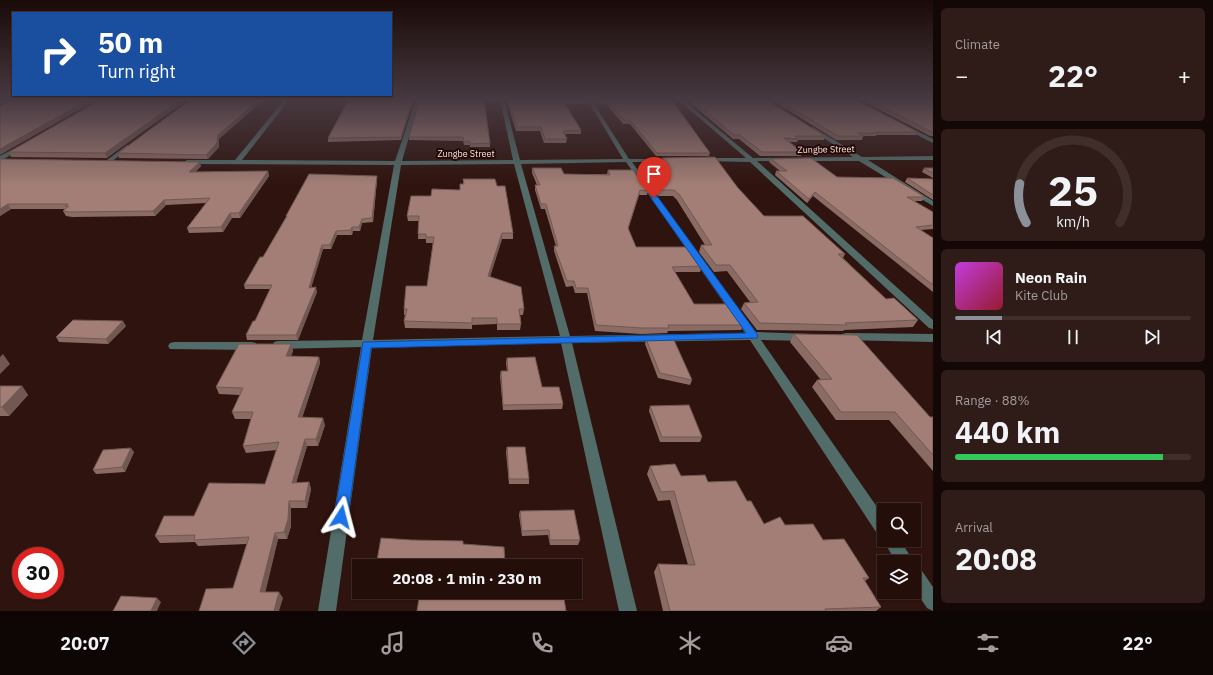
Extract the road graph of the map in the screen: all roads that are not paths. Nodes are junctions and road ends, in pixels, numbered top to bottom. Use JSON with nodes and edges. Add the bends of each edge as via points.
{"nodes":[{"id":1,"x":265,"y":128,"type":"edge"},
{"id":2,"x":409,"y":128,"type":"edge"},
{"id":3,"x":509,"y":128,"type":"edge"},
{"id":4,"x":607,"y":128,"type":"edge"},
{"id":5,"x":713,"y":128,"type":"edge"},
{"id":6,"x":811,"y":128,"type":"edge"},
{"id":7,"x":906,"y":128,"type":"edge"},
{"id":8,"x":933,"y":141,"type":"edge"},
{"id":9,"x":135,"y":143,"type":"edge"},
{"id":10,"x":26,"y":144,"type":"edge"},
{"id":11,"x":859,"y":158,"type":"junction"},
{"id":12,"x":933,"y":158,"type":"edge"},
{"id":13,"x":751,"y":159,"type":"junction"},
{"id":14,"x":0,"y":160,"type":"edge"},
{"id":15,"x":16,"y":160,"type":"edge"},
{"id":16,"x":627,"y":160,"type":"junction"},
{"id":17,"x":681,"y":160,"type":"edge"},
{"id":18,"x":697,"y":160,"type":"edge"},
{"id":19,"x":101,"y":161,"type":"edge"},
{"id":20,"x":109,"y":161,"type":"junction"},
{"id":21,"x":117,"y":161,"type":"edge"},
{"id":22,"x":180,"y":162,"type":"edge"},
{"id":23,"x":517,"y":162,"type":"junction"},
{"id":24,"x":236,"y":163,"type":"junction"},
{"id":25,"x":398,"y":163,"type":"junction"},
{"id":26,"x":933,"y":204,"type":"edge"},
{"id":27,"x":933,"y":326,"type":"edge"},
{"id":28,"x":753,"y":336,"type":"junction"},
{"id":29,"x":816,"y":337,"type":"edge"},
{"id":30,"x":831,"y":337,"type":"edge"},
{"id":31,"x":933,"y":338,"type":"edge"},
{"id":32,"x":566,"y":340,"type":"junction"},
{"id":33,"x":367,"y":345,"type":"junction"},
{"id":34,"x":174,"y":346,"type":"dead end"},
{"id":35,"x":877,"y":520,"type":"edge"},
{"id":36,"x":921,"y":584,"type":"edge"},
{"id":37,"x":933,"y":602,"type":"edge"},
{"id":38,"x":327,"y":611,"type":"edge"},
{"id":39,"x":628,"y":611,"type":"edge"}],
"edges":[{"from":1,"to":24,"type":"street"},
{"from":2,"to":25,"type":"street"},
{"from":3,"to":23,"type":"street"},
{"from":4,"to":16,"type":"street"},
{"from":5,"to":13,"type":"street"},
{"from":6,"to":11,"type":"street"},
{"from":7,"to":8,"type":"street"},
{"from":9,"to":20,"type":"street"},
{"from":10,"to":14,"type":"street"},
{"from":11,"to":12,"type":"street","name":"Zungbe Street"},
{"from":11,"to":13,"type":"street","name":"Zungbe Street"},
{"from":11,"to":26,"type":"street"},
{"from":13,"to":18,"type":"street","name":"Zungbe Street"},
{"from":13,"to":27,"type":"street"},
{"from":14,"to":15,"type":"street"},
{"from":16,"to":17,"type":"street","name":"Zungbe Street"},
{"from":16,"to":23,"type":"street","name":"Zungbe Street"},
{"from":16,"to":28,"type":"street"},
{"from":19,"to":20,"type":"street"},
{"from":20,"to":21,"type":"street"},
{"from":22,"to":24,"type":"street","name":"Zungbe Street"},
{"from":23,"to":25,"type":"street","name":"Zungbe Street"},
{"from":23,"to":32,"type":"street"},
{"from":24,"to":25,"type":"street","name":"Zungbe Street"},
{"from":25,"to":33,"type":"street"},
{"from":28,"to":29,"type":"street"},
{"from":28,"to":32,"type":"street"},
{"from":28,"to":35,"type":"street"},
{"from":30,"to":31,"type":"street"},
{"from":32,"to":33,"type":"street"},
{"from":32,"to":39,"type":"street"},
{"from":33,"to":34,"type":"street"},
{"from":33,"to":38,"type":"street"},
{"from":36,"to":37,"type":"street"}]}
